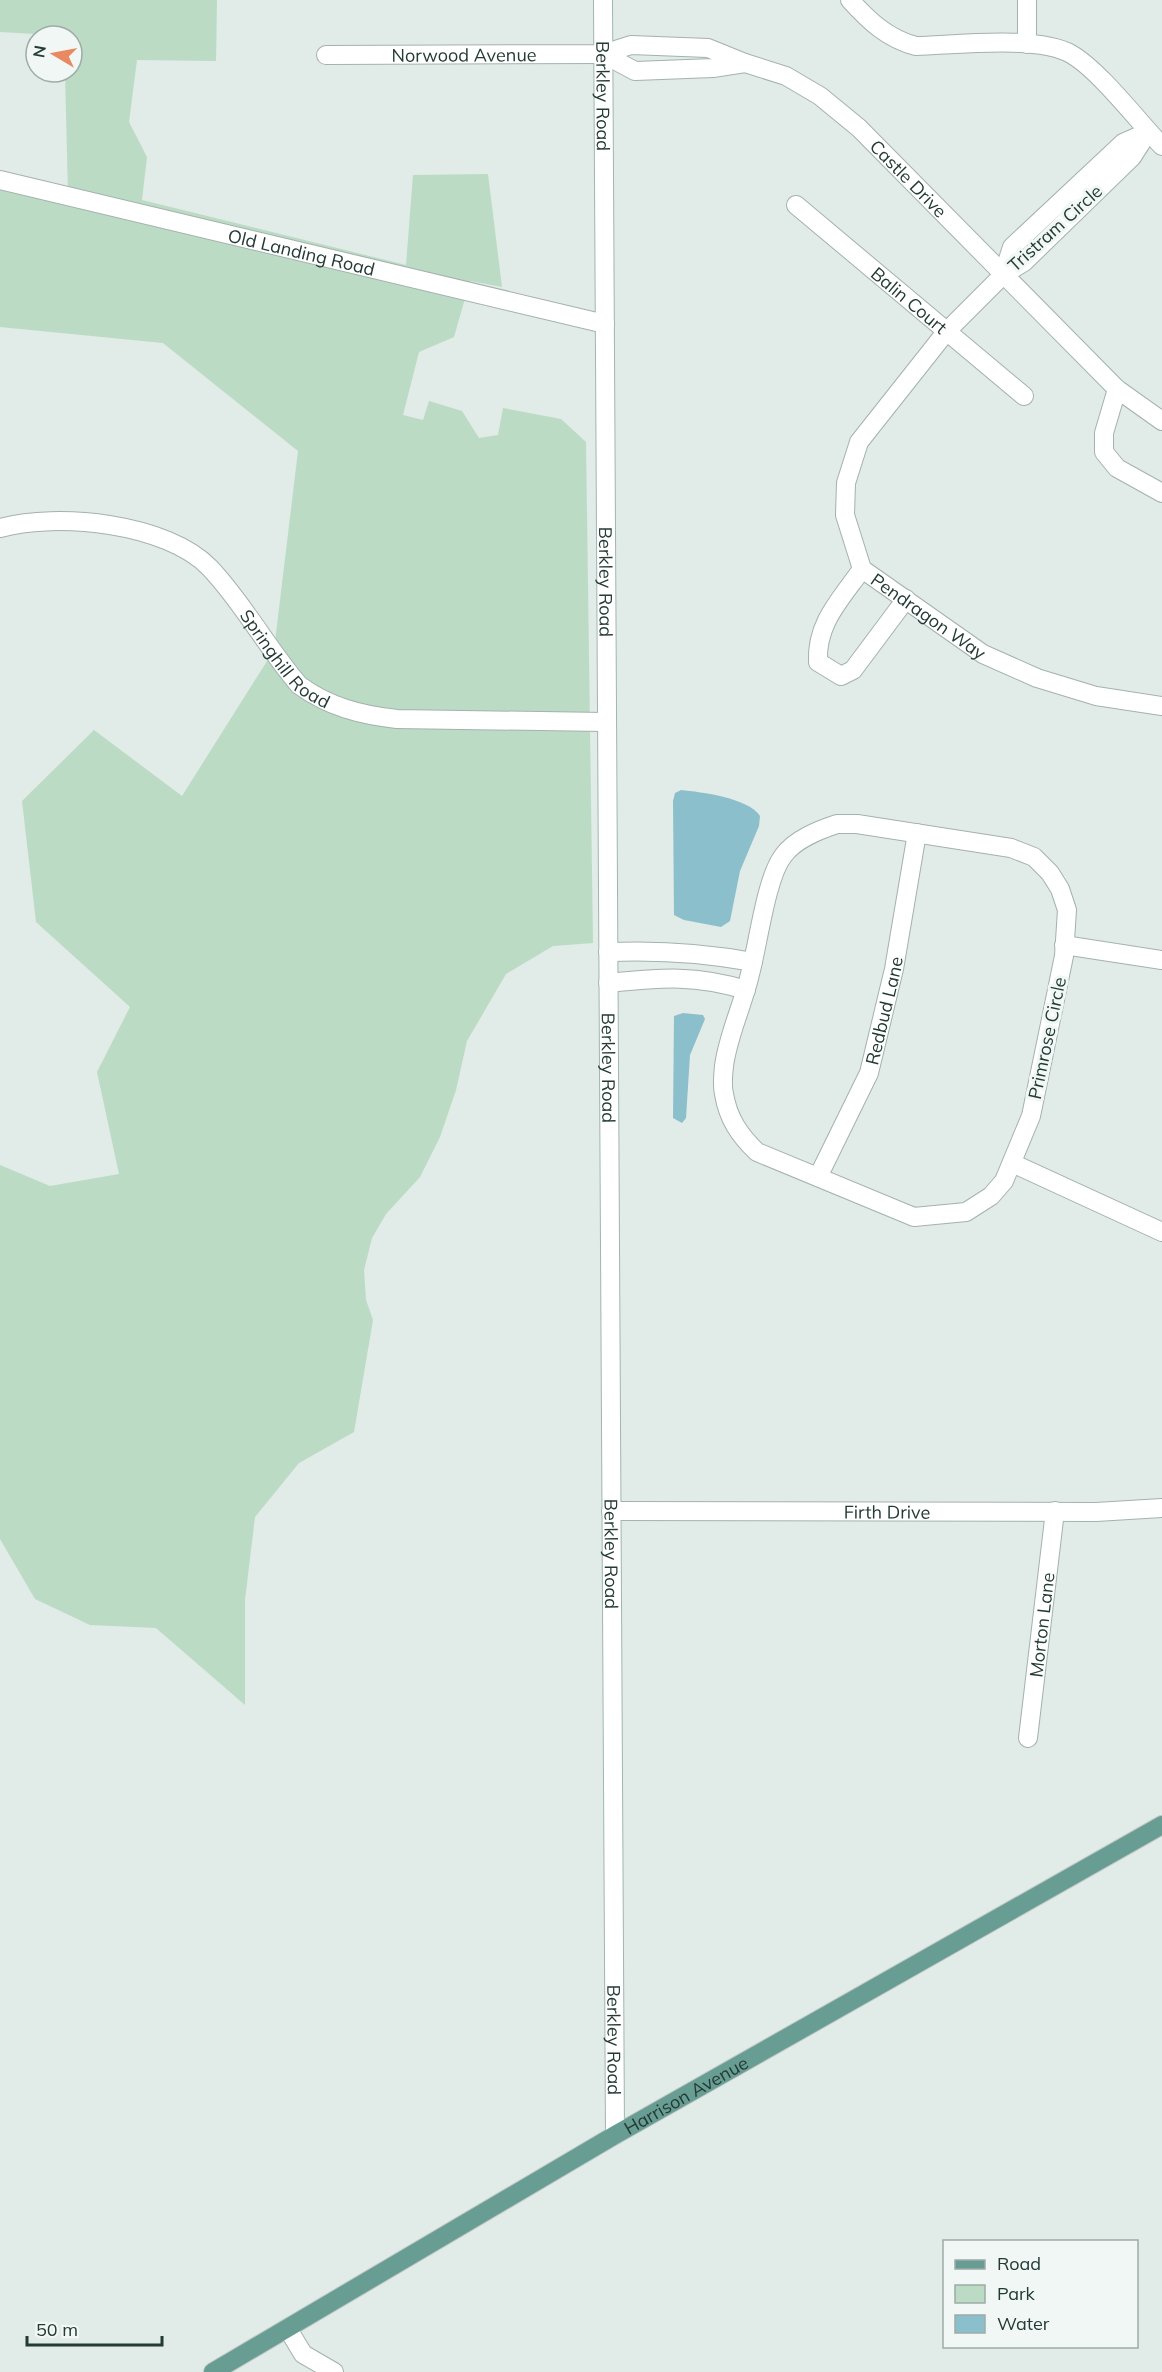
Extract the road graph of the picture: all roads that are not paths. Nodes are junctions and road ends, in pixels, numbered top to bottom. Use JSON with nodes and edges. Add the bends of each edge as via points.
{"nodes":[{"id":1,"x":603,"y":0,"type":"edge"},
{"id":2,"x":850,"y":0,"type":"edge"},
{"id":3,"x":1027,"y":0,"type":"edge"},
{"id":4,"x":1027,"y":44,"type":"junction"},
{"id":5,"x":603,"y":54,"type":"junction"},
{"id":6,"x":326,"y":55,"type":"dead end"},
{"id":7,"x":745,"y":63,"type":"junction"},
{"id":8,"x":1148,"y":132,"type":"junction"},
{"id":9,"x":1162,"y":146,"type":"edge"},
{"id":10,"x":0,"y":180,"type":"edge"},
{"id":11,"x":796,"y":205,"type":"dead end"},
{"id":12,"x":1003,"y":275,"type":"junction"},
{"id":13,"x":606,"y":324,"type":"junction"},
{"id":14,"x":946,"y":332,"type":"junction"},
{"id":15,"x":1117,"y":389,"type":"junction"},
{"id":16,"x":1024,"y":396,"type":"dead end"},
{"id":17,"x":1162,"y":421,"type":"edge"},
{"id":18,"x":1162,"y":493,"type":"edge"},
{"id":19,"x":0,"y":528,"type":"edge"},
{"id":20,"x":862,"y":569,"type":"junction"},
{"id":21,"x":906,"y":599,"type":"junction"},
{"id":22,"x":1162,"y":706,"type":"edge"},
{"id":23,"x":606,"y":722,"type":"junction"},
{"id":24,"x":917,"y":833,"type":"junction"},
{"id":25,"x":1064,"y":945,"type":"junction"},
{"id":26,"x":608,"y":952,"type":"junction"},
{"id":27,"x":1162,"y":960,"type":"edge"},
{"id":28,"x":753,"y":962,"type":"junction"},
{"id":29,"x":608,"y":983,"type":"junction"},
{"id":30,"x":746,"y":990,"type":"junction"},
{"id":31,"x":1012,"y":1163,"type":"junction"},
{"id":32,"x":818,"y":1177,"type":"junction"},
{"id":33,"x":1162,"y":1232,"type":"edge"},
{"id":34,"x":1162,"y":1508,"type":"edge"},
{"id":35,"x":611,"y":1511,"type":"junction"},
{"id":36,"x":1054,"y":1511,"type":"junction"},
{"id":37,"x":1028,"y":1738,"type":"dead end"},
{"id":38,"x":1162,"y":1825,"type":"edge"},
{"id":39,"x":615,"y":2135,"type":"junction"},
{"id":40,"x":288,"y":2328,"type":"junction"},
{"id":41,"x":213,"y":2372,"type":"edge"},
{"id":42,"x":334,"y":2372,"type":"edge"}],
"edges":[{"from":1,"to":5,"type":"street","name":"Berkley Road"},
{"from":2,"to":4,"type":"street","via":[[885,33],[916,46]]},
{"from":3,"to":4,"type":"street"},
{"from":4,"to":8,"type":"street","via":[[1049,45],[1071,55]]},
{"from":5,"to":6,"type":"street","name":"Norwood Avenue"},
{"from":5,"to":7,"type":"street","name":"Castle Drive","via":[[632,45],[684,46],[708,48]]},
{"from":5,"to":7,"type":"street","via":[[634,71]]},
{"from":5,"to":13,"type":"street","name":"Berkley Road"},
{"from":7,"to":12,"type":"street","name":"Castle Drive","via":[[786,76],[820,96],[859,129]]},
{"from":8,"to":9,"type":"street"},
{"from":8,"to":12,"type":"street","name":"Tristram Circle","via":[[1123,143],[1012,247]]},
{"from":10,"to":13,"type":"street","name":"Old Landing Road"},
{"from":11,"to":14,"type":"street","name":"Balin Court"},
{"from":12,"to":14,"type":"street","name":"Pendragon Way"},
{"from":12,"to":15,"type":"street","name":"Castle Drive"},
{"from":13,"to":23,"type":"street","name":"Berkley Road"},
{"from":14,"to":16,"type":"street","name":"Balin Court"},
{"from":14,"to":20,"type":"street","name":"Pendragon Way","via":[[859,442],[846,483],[845,514]]},
{"from":15,"to":17,"type":"street","name":"Castle Drive"},
{"from":15,"to":18,"type":"street","via":[[1104,433],[1104,452],[1118,468]]},
{"from":19,"to":23,"type":"street","name":"Springhill Road","via":[[73,520],[173,543],[193,554],[222,583],[299,685],[316,698],[345,709],[397,719]]},
{"from":20,"to":21,"type":"street","name":"Pendragon Way"},
{"from":20,"to":21,"type":"street","via":[[823,624],[817,644],[818,662],[842,676],[853,670]]},
{"from":21,"to":22,"type":"street","name":"Pendragon Way","via":[[983,654],[1037,678],[1096,696]]},
{"from":23,"to":26,"type":"street","name":"Berkley Road"},
{"from":24,"to":25,"type":"street","name":"Primrose Circle","via":[[1011,848],[1034,857],[1060,890],[1067,910]]},
{"from":24,"to":28,"type":"street","name":"Primrose Circle","via":[[837,824],[797,843],[783,855],[774,873]]},
{"from":24,"to":32,"type":"street","name":"Redbud Lane","via":[[894,969],[869,1073]]},
{"from":25,"to":27,"type":"street"},
{"from":25,"to":31,"type":"street","name":"Primrose Circle","via":[[1030,1116]]},
{"from":26,"to":28,"type":"street","via":[[706,953]]},
{"from":26,"to":29,"type":"street","name":"Berkley Road"},
{"from":28,"to":30,"type":"street","name":"Primrose Circle"},
{"from":29,"to":30,"type":"street","via":[[673,977],[714,980]]},
{"from":29,"to":35,"type":"street","name":"Berkley Road"},
{"from":30,"to":32,"type":"street","name":"Primrose Circle","via":[[724,1066],[723,1092],[730,1118],[757,1152]]},
{"from":31,"to":32,"type":"street","name":"Primrose Circle","via":[[991,1196],[966,1212],[945,1216],[914,1217]]},
{"from":31,"to":33,"type":"street"},
{"from":34,"to":36,"type":"street","name":"Firth Drive"},
{"from":35,"to":36,"type":"street","name":"Firth Drive"},
{"from":35,"to":39,"type":"street","name":"Berkley Road"},
{"from":36,"to":37,"type":"street","name":"Morton Lane"},
{"from":38,"to":39,"type":"main road","name":"Harrison Avenue"},
{"from":39,"to":40,"type":"main road","name":"Harrison Avenue"},
{"from":40,"to":41,"type":"main road","name":"Harrison Avenue"},
{"from":40,"to":42,"type":"street","via":[[303,2354]]}]}
